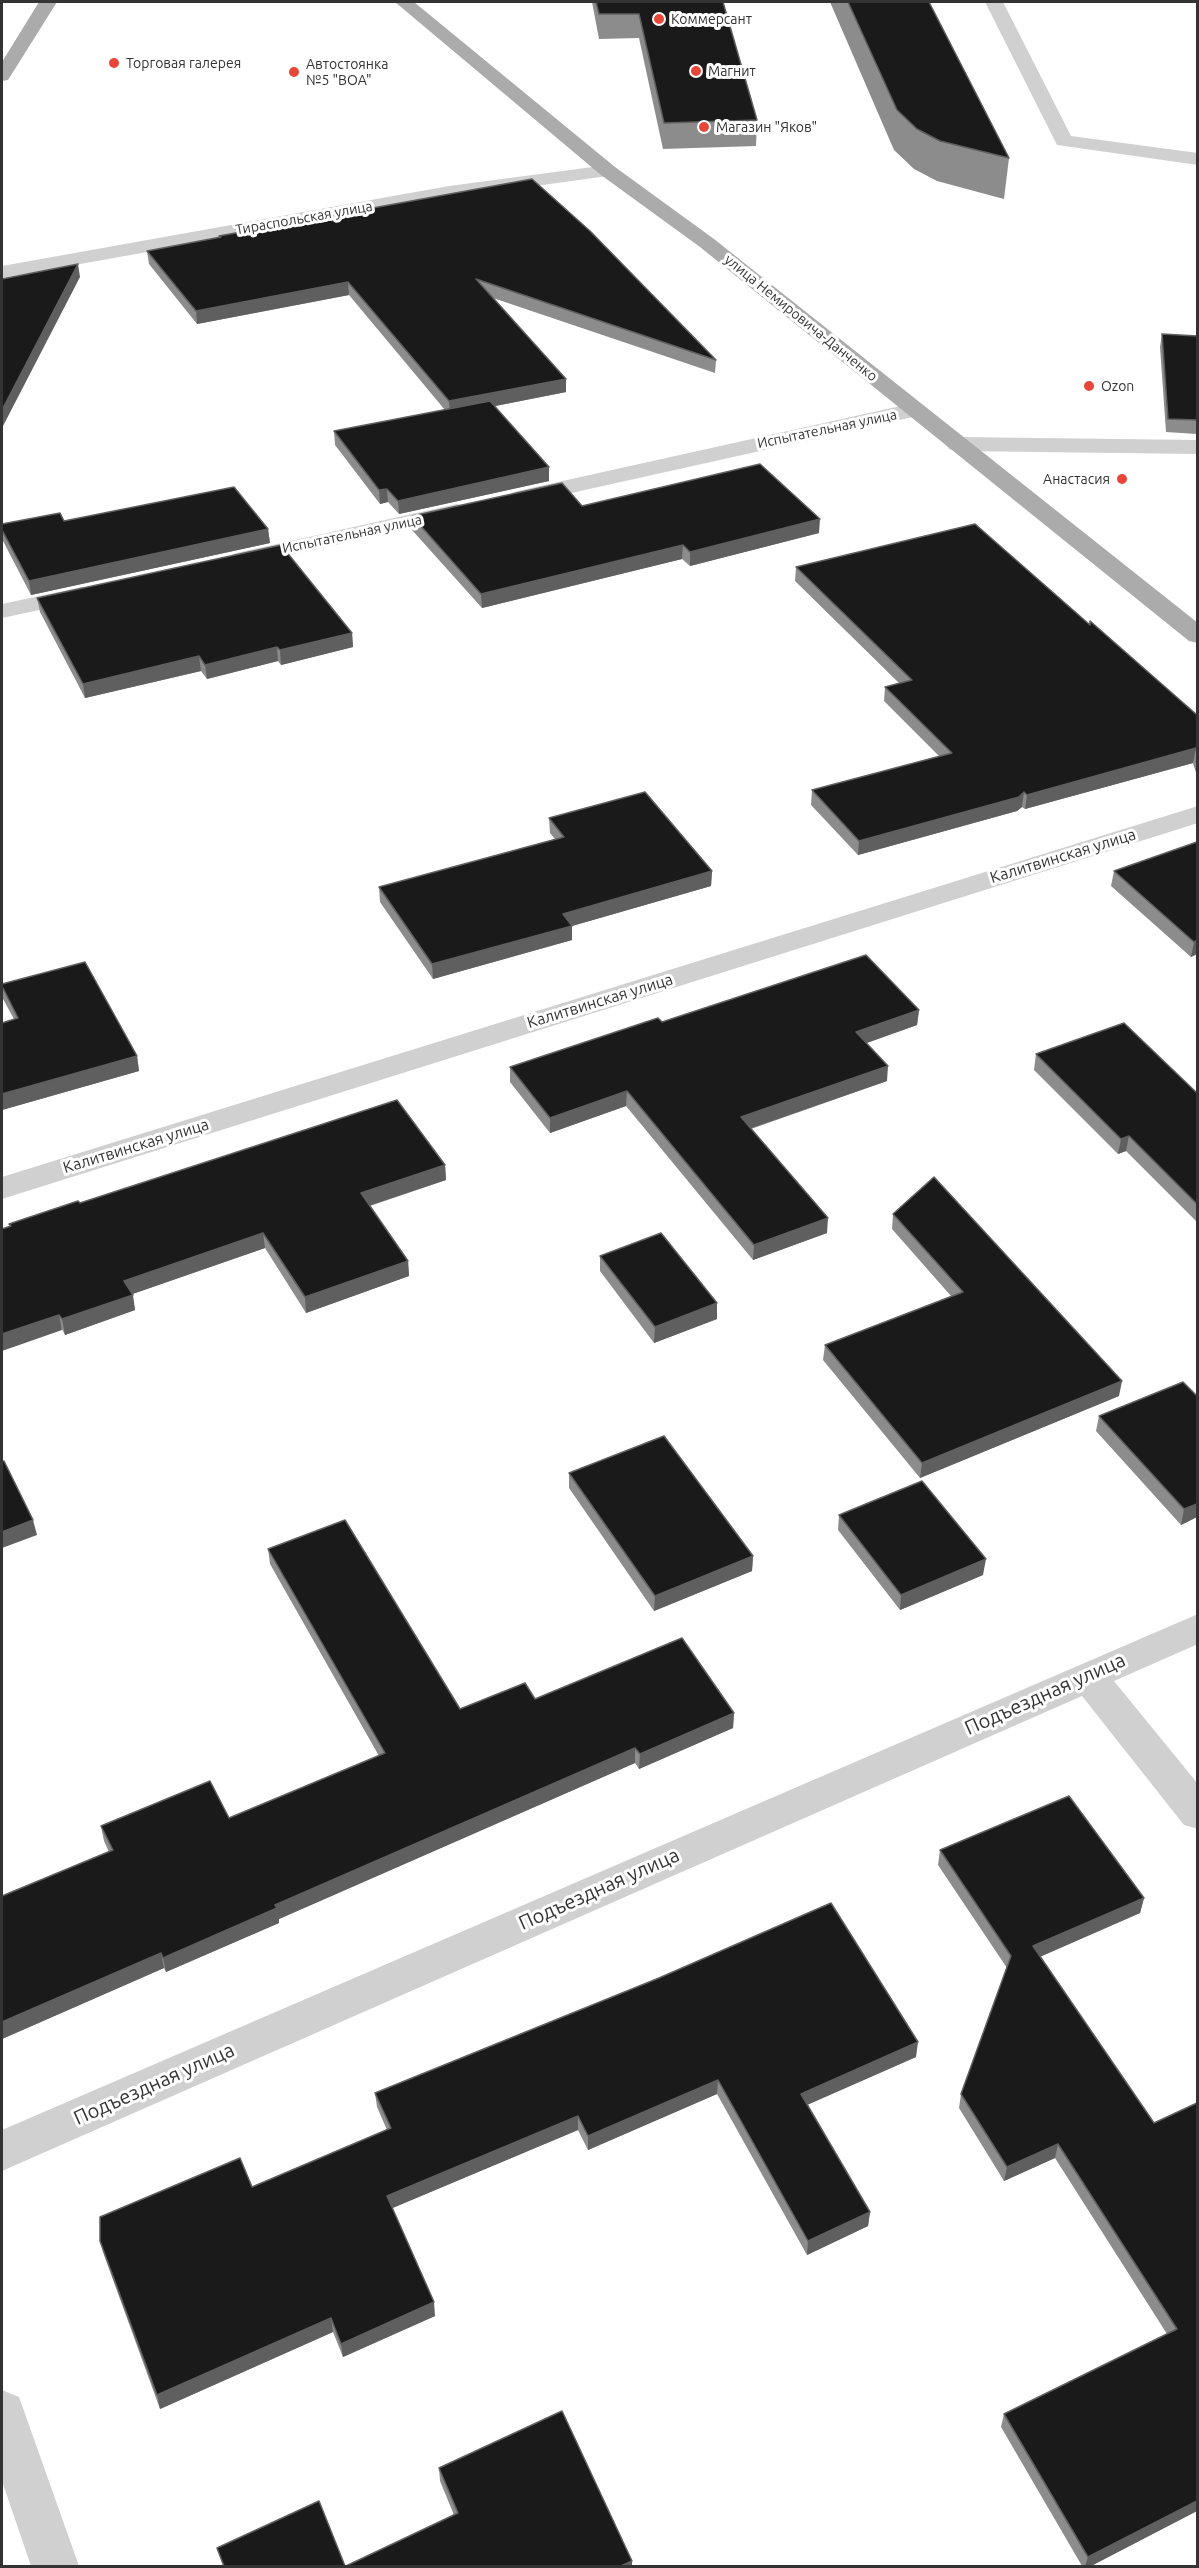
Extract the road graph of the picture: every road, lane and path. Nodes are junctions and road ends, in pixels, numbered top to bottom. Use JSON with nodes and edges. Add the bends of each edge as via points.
{"nodes":[{"id":1,"x":48,"y":2,"type":"edge"},
{"id":2,"x":404,"y":2,"type":"edge"},
{"id":3,"x":994,"y":2,"type":"edge"},
{"id":4,"x":2,"y":76,"type":"edge"},
{"id":5,"x":1197,"y":159,"type":"edge"},
{"id":6,"x":608,"y":171,"type":"junction"},
{"id":7,"x":2,"y":272,"type":"edge"},
{"id":8,"x":914,"y":410,"type":"junction"},
{"id":9,"x":957,"y":444,"type":"junction"},
{"id":10,"x":1197,"y":447,"type":"edge"},
{"id":11,"x":505,"y":500,"type":"edge"},
{"id":12,"x":481,"y":506,"type":"edge"},
{"id":13,"x":224,"y":562,"type":"edge"},
{"id":14,"x":107,"y":588,"type":"edge"},
{"id":15,"x":2,"y":611,"type":"edge"},
{"id":16,"x":1197,"y":636,"type":"edge"},
{"id":17,"x":1197,"y":814,"type":"edge"},
{"id":18,"x":2,"y":1188,"type":"edge"},
{"id":19,"x":1197,"y":1628,"type":"edge"},
{"id":20,"x":1088,"y":1676,"type":"junction"},
{"id":21,"x":1197,"y":1813,"type":"edge"},
{"id":22,"x":2,"y":2151,"type":"edge"},
{"id":23,"x":2,"y":2413,"type":"edge"},
{"id":24,"x":55,"y":2566,"type":"edge"}],
"edges":[{"from":1,"to":4,"type":"main road"},
{"from":2,"to":6,"type":"main road","name":"улица Немировича-Данченко"},
{"from":3,"to":5,"type":"street","via":[[1064,141]]},
{"from":6,"to":7,"type":"street","name":"Тираспольская улица","via":[[449,192]]},
{"from":6,"to":8,"type":"main road","name":"улица Немировича-Данченко","via":[[707,243]]},
{"from":8,"to":9,"type":"main road","name":"улица Немировича-Данченко"},
{"from":8,"to":11,"type":"street","name":"Испытательная улица"},
{"from":9,"to":10,"type":"street"},
{"from":9,"to":16,"type":"main road","name":"улица Немировича-Данченко"},
{"from":12,"to":13,"type":"street","name":"Испытательная улица"},
{"from":14,"to":15,"type":"street"},
{"from":17,"to":18,"type":"street","name":"Калитвинская улица"},
{"from":19,"to":20,"type":"street","name":"Подъездная улица"},
{"from":20,"to":21,"type":"street"},
{"from":20,"to":22,"type":"street","name":"Подъездная улица"},
{"from":23,"to":24,"type":"street"}]}
